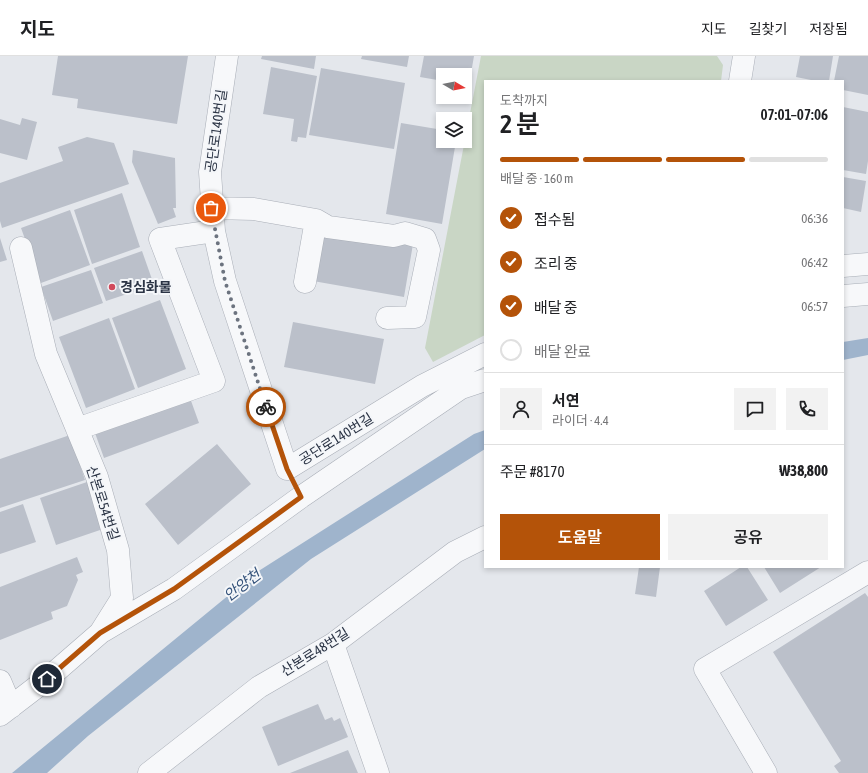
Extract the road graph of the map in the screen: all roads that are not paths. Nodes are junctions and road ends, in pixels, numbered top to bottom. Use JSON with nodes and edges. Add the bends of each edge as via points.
{"nodes":[{"id":1,"x":227,"y":56,"type":"edge"},
{"id":2,"x":744,"y":56,"type":"edge"},
{"id":3,"x":740,"y":80,"type":"edge"},
{"id":4,"x":211,"y":208,"type":"junction"},
{"id":5,"x":316,"y":220,"type":"junction"},
{"id":6,"x":214,"y":230,"type":"junction"},
{"id":7,"x":21,"y":248,"type":"dead end"},
{"id":8,"x":868,"y":264,"type":"edge"},
{"id":9,"x":844,"y":266,"type":"edge"},
{"id":10,"x":305,"y":282,"type":"dead end"},
{"id":11,"x":868,"y":294,"type":"edge"},
{"id":12,"x":844,"y":296,"type":"edge"},
{"id":13,"x":387,"y":318,"type":"dead end"},
{"id":14,"x":484,"y":355,"type":"edge"},
{"id":15,"x":484,"y":380,"type":"edge"},
{"id":16,"x":77,"y":429,"type":"junction"},
{"id":17,"x":287,"y":469,"type":"junction"},
{"id":18,"x":301,"y":497,"type":"junction"},
{"id":19,"x":484,"y":538,"type":"edge"},
{"id":20,"x":868,"y":572,"type":"edge"},
{"id":21,"x":100,"y":633,"type":"junction"},
{"id":22,"x":332,"y":644,"type":"junction"},
{"id":23,"x":0,"y":681,"type":"edge"},
{"id":24,"x":5,"y":711,"type":"edge"},
{"id":25,"x":149,"y":773,"type":"edge"},
{"id":26,"x":378,"y":773,"type":"edge"},
{"id":27,"x":766,"y":773,"type":"edge"}],
"edges":[{"from":1,"to":4,"type":"street","name":"공단로140번길","via":[[210,172]]},
{"from":2,"to":3,"type":"street"},
{"from":4,"to":5,"type":"street","via":[[254,209]]},
{"from":4,"to":6,"type":"street","name":"공단로140번길"},
{"from":5,"to":10,"type":"street"},
{"from":5,"to":13,"type":"street","via":[[328,227],[394,236],[405,233],[425,239],[429,250],[415,317]]},
{"from":6,"to":16,"type":"street","via":[[160,240],[214,381]]},
{"from":6,"to":17,"type":"street","name":"공단로140번길","via":[[225,281]]},
{"from":7,"to":16,"type":"street","name":"산본로54번길","via":[[46,354]]},
{"from":8,"to":9,"type":"street"},
{"from":11,"to":12,"type":"street"},
{"from":14,"to":17,"type":"street","name":"공단로140번길","via":[[422,386]]},
{"from":15,"to":18,"type":"street","via":[[461,388]]},
{"from":16,"to":21,"type":"street","name":"산본로54번길","via":[[97,477],[118,550],[122,598]]},
{"from":17,"to":18,"type":"street"},
{"from":18,"to":21,"type":"street","via":[[174,589]]},
{"from":19,"to":22,"type":"street","name":"산본로48번길","via":[[455,552]]},
{"from":20,"to":27,"type":"street","via":[[705,669]]},
{"from":21,"to":24,"type":"street","name":"산본로54번길"},
{"from":22,"to":25,"type":"street","name":"산본로48번길","via":[[259,686]]},
{"from":22,"to":26,"type":"street"},
{"from":23,"to":24,"type":"street"}]}
